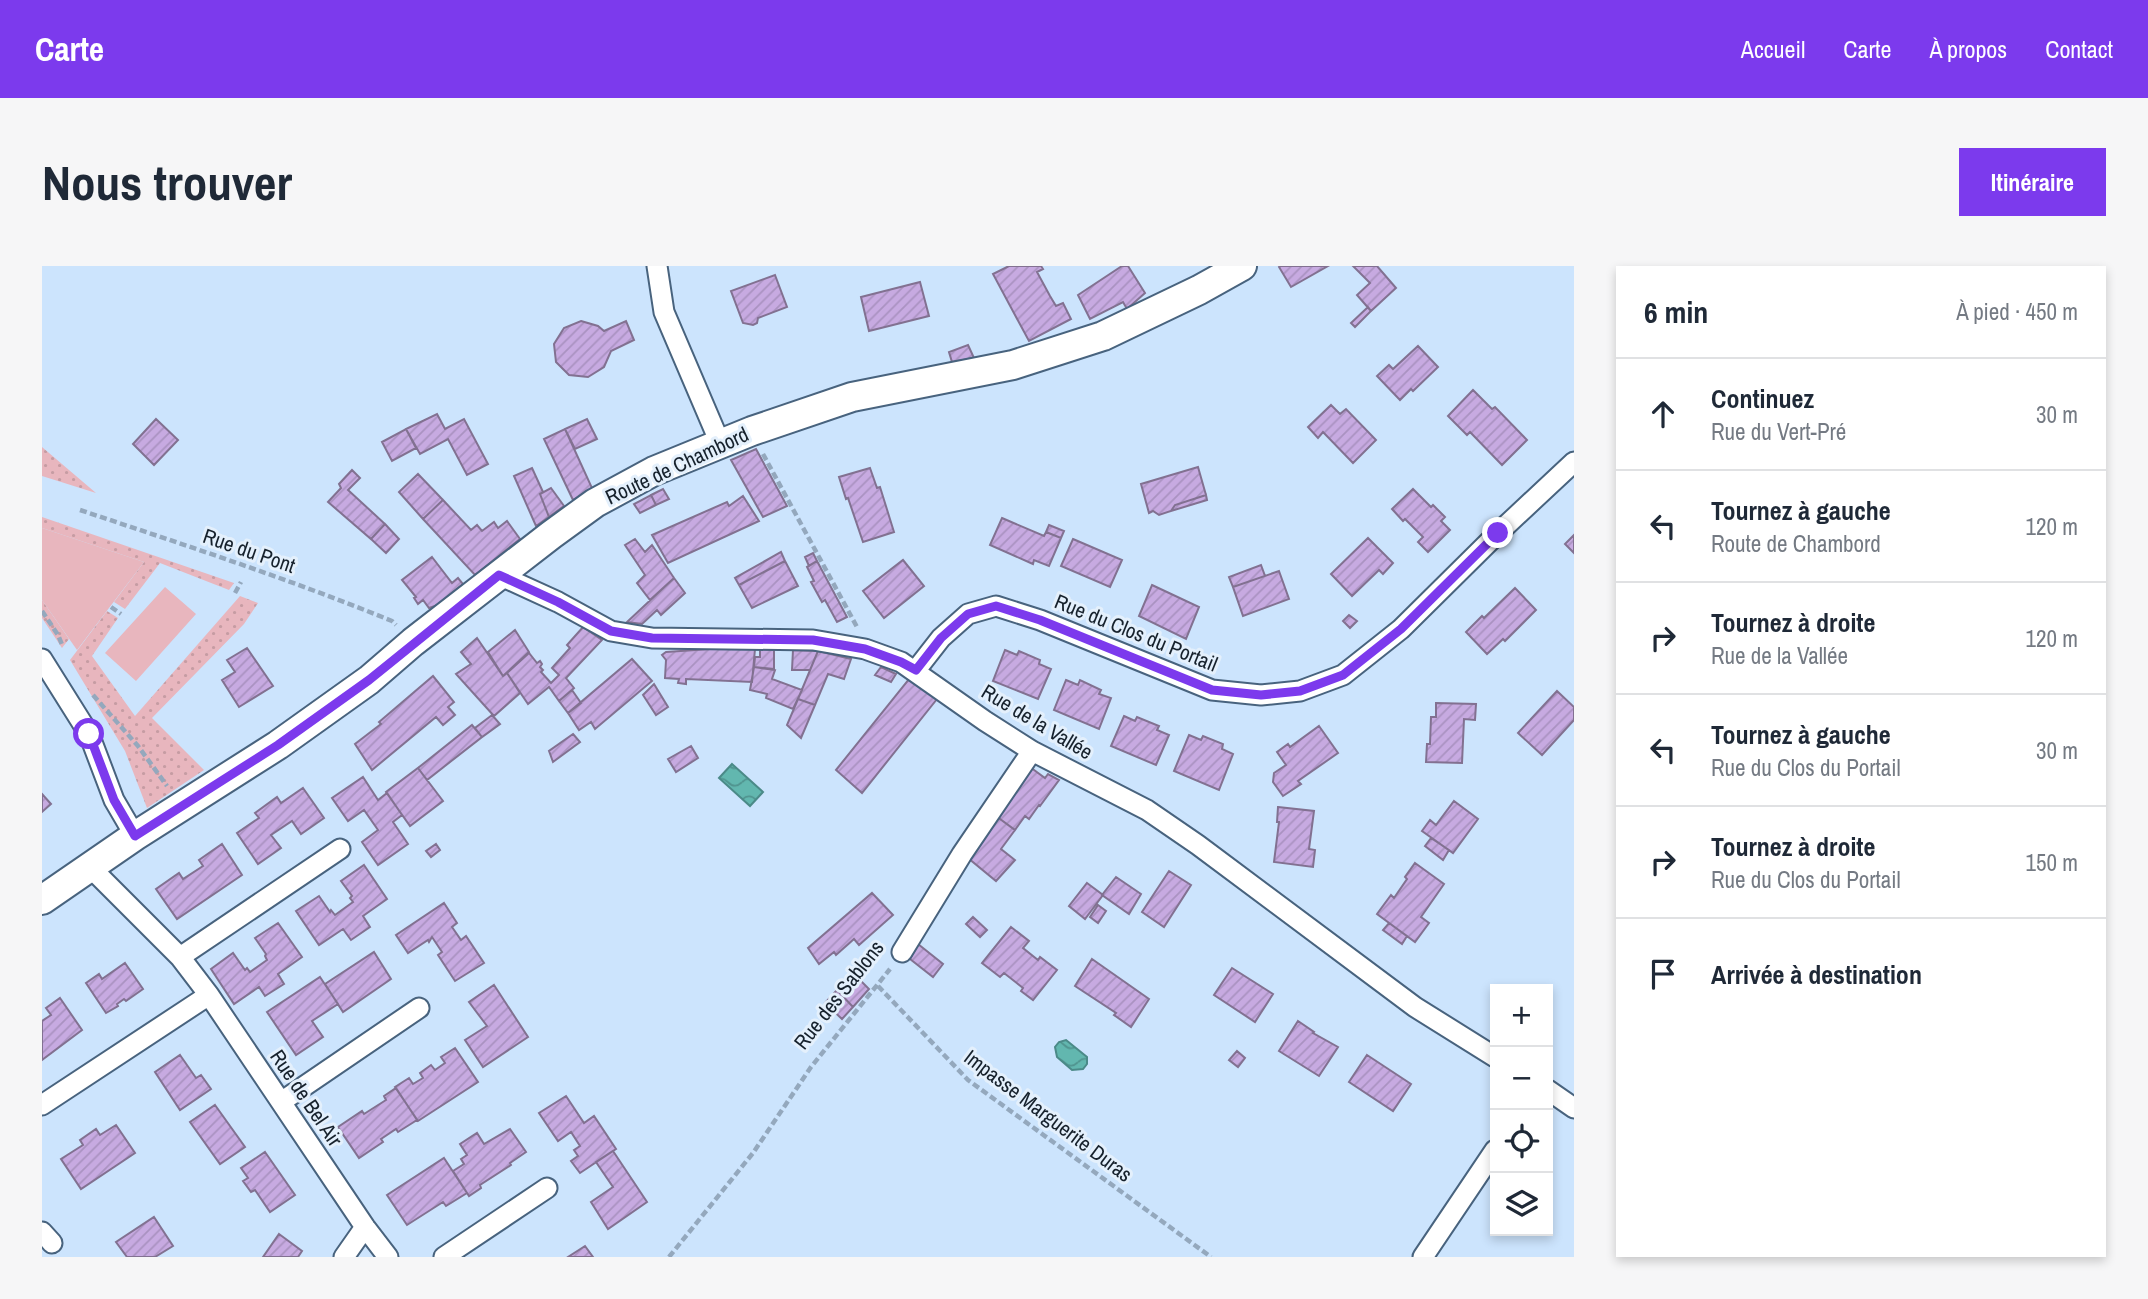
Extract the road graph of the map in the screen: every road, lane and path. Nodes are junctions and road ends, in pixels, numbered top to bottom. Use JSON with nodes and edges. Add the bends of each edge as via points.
{"nodes":[{"id":1,"x":657,"y":266,"type":"edge"},
{"id":2,"x":1242,"y":266,"type":"edge"},
{"id":3,"x":752,"y":431,"type":"junction"},
{"id":4,"x":720,"y":443,"type":"junction"},
{"id":5,"x":1574,"y":462,"type":"edge"},
{"id":6,"x":80,"y":510,"type":"dead end"},
{"id":7,"x":499,"y":575,"type":"junction"},
{"id":8,"x":242,"y":582,"type":"dead end"},
{"id":9,"x":235,"y":593,"type":"dead end"},
{"id":10,"x":111,"y":607,"type":"dead end"},
{"id":11,"x":42,"y":611,"type":"edge"},
{"id":12,"x":121,"y":614,"type":"dead end"},
{"id":13,"x":403,"y":632,"type":"dead end"},
{"id":14,"x":865,"y":649,"type":"junction"},
{"id":15,"x":65,"y":653,"type":"dead end"},
{"id":16,"x":42,"y":659,"type":"edge"},
{"id":17,"x":916,"y":670,"type":"junction"},
{"id":18,"x":89,"y":690,"type":"dead end"},
{"id":19,"x":1032,"y":751,"type":"junction"},
{"id":20,"x":168,"y":788,"type":"dead end"},
{"id":21,"x":135,"y":836,"type":"junction"},
{"id":22,"x":340,"y":849,"type":"dead end"},
{"id":23,"x":91,"y":868,"type":"junction"},
{"id":24,"x":42,"y":900,"type":"edge"},
{"id":25,"x":902,"y":952,"type":"joint"},
{"id":26,"x":180,"y":957,"type":"junction"},
{"id":27,"x":878,"y":986,"type":"junction"},
{"id":28,"x":209,"y":995,"type":"junction"},
{"id":29,"x":419,"y":1008,"type":"dead end"},
{"id":30,"x":1490,"y":1053,"type":"edge"},
{"id":31,"x":1553,"y":1093,"type":"edge"},
{"id":32,"x":281,"y":1102,"type":"junction"},
{"id":33,"x":42,"y":1105,"type":"edge"},
{"id":34,"x":1574,"y":1108,"type":"edge"},
{"id":35,"x":1490,"y":1157,"type":"edge"},
{"id":36,"x":547,"y":1188,"type":"dead end"},
{"id":37,"x":365,"y":1227,"type":"junction"},
{"id":38,"x":344,"y":1257,"type":"edge"},
{"id":39,"x":388,"y":1257,"type":"edge"},
{"id":40,"x":444,"y":1257,"type":"edge"},
{"id":41,"x":669,"y":1257,"type":"edge"},
{"id":42,"x":1211,"y":1257,"type":"edge"},
{"id":43,"x":1423,"y":1257,"type":"edge"}],
"edges":[{"from":1,"to":4,"type":"street","via":[[664,312]]},
{"from":2,"to":3,"type":"main road","name":"Route de Chambord","via":[[1103,336],[1013,365],[852,397]]},
{"from":3,"to":4,"type":"main road","name":"Route de Chambord"},
{"from":3,"to":14,"type":"path"},
{"from":4,"to":7,"type":"main road","name":"Route de Chambord","via":[[595,503]]},
{"from":5,"to":17,"type":"street","name":"Rue du Clos du Portail","via":[[1401,629],[1343,675],[1300,691],[1261,695],[1212,690],[996,606],[968,614]]},
{"from":6,"to":13,"type":"path","name":"Rue du Pont","via":[[327,595],[392,621]]},
{"from":7,"to":14,"type":"street","name":"Rue de la Vallée","via":[[611,631],[652,638],[813,640]]},
{"from":7,"to":21,"type":"main road","name":"Route de Chambord","via":[[290,737]]},
{"from":8,"to":9,"type":"path"},
{"from":10,"to":12,"type":"path"},
{"from":11,"to":15,"type":"path"},
{"from":14,"to":17,"type":"street","name":"Rue de la Vallée"},
{"from":16,"to":21,"type":"street","via":[[89,734],[114,800]]},
{"from":17,"to":19,"type":"street","name":"Rue de la Vallée"},
{"from":18,"to":20,"type":"path"},
{"from":19,"to":25,"type":"street","name":"Rue des Sablons"},
{"from":19,"to":30,"type":"street","name":"Rue de la Vallée","via":[[1147,810],[1415,1007]]},
{"from":21,"to":23,"type":"main road","name":"Route de Chambord"},
{"from":22,"to":26,"type":"street"},
{"from":23,"to":24,"type":"main road","name":"Route de Chambord"},
{"from":23,"to":26,"type":"street","name":"Rue de Bel Air"},
{"from":25,"to":27,"type":"path","name":"Rue des Sablons"},
{"from":26,"to":28,"type":"street","name":"Rue de Bel Air"},
{"from":27,"to":41,"type":"path","name":"Rue des Sablons","via":[[811,1067],[753,1153]]},
{"from":27,"to":42,"type":"path","name":"Impasse Marguerite Duras","via":[[968,1080]]},
{"from":28,"to":32,"type":"street","name":"Rue de Bel Air"},
{"from":28,"to":33,"type":"street"},
{"from":29,"to":32,"type":"street"},
{"from":31,"to":34,"type":"street"},
{"from":32,"to":37,"type":"street","name":"Rue de Bel Air"},
{"from":35,"to":43,"type":"street"},
{"from":36,"to":40,"type":"street"},
{"from":37,"to":38,"type":"street"},
{"from":37,"to":39,"type":"street","name":"Rue de Bel Air"}]}
